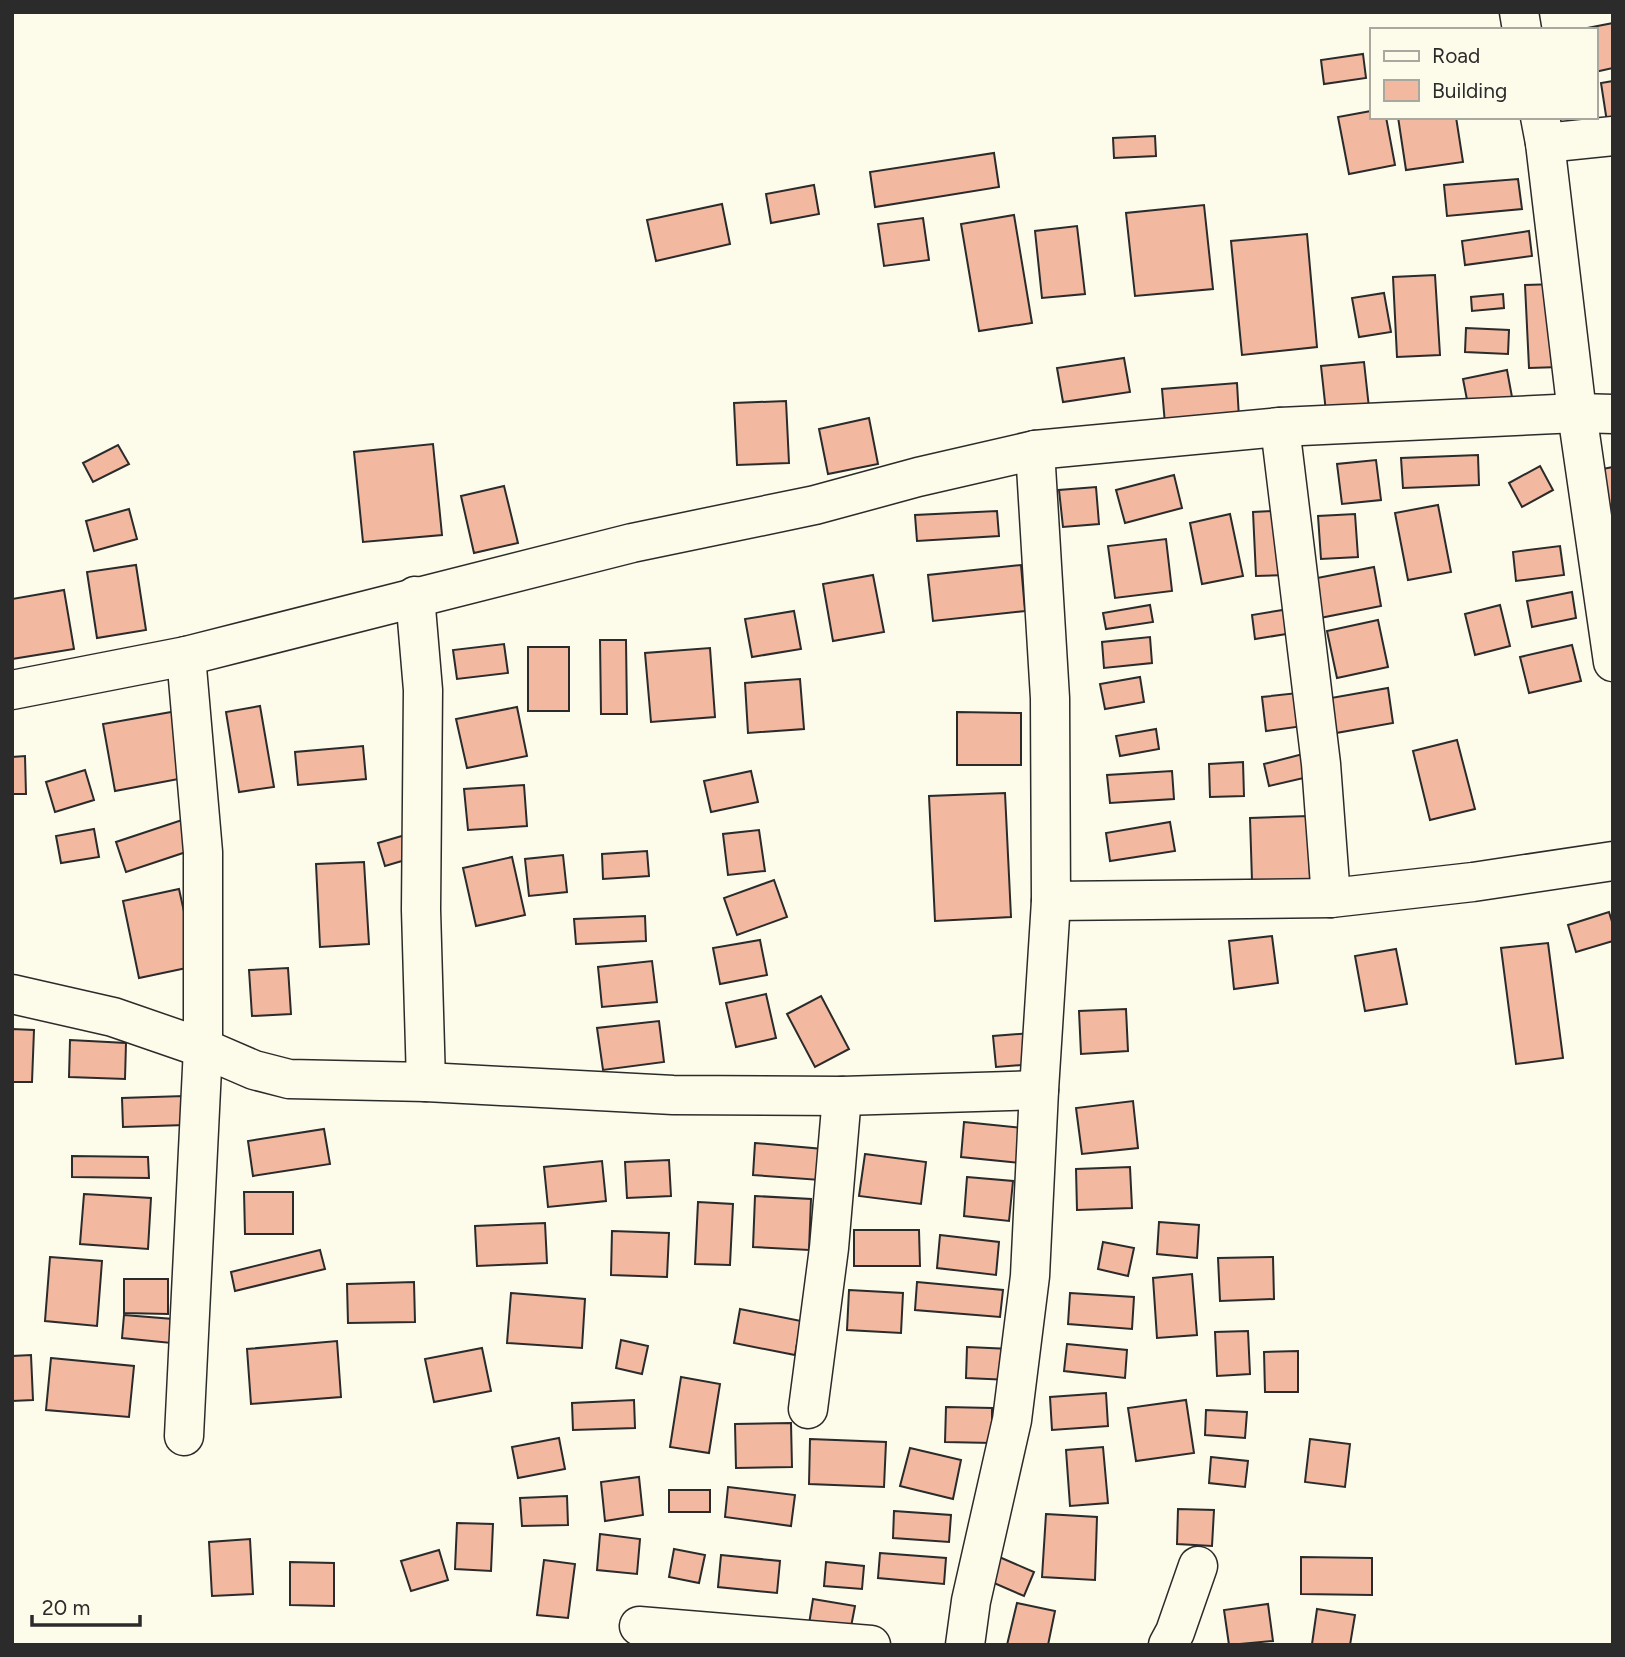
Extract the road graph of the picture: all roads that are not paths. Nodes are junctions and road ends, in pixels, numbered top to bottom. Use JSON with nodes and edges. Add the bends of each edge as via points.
{"nodes":[{"id":1,"x":1542,"y":130,"type":"edge"},
{"id":2,"x":1613,"y":136,"type":"edge"},
{"id":3,"x":1595,"y":413,"type":"edge"},
{"id":4,"x":1280,"y":427,"type":"junction"},
{"id":5,"x":1035,"y":450,"type":"junction"},
{"id":6,"x":415,"y":596,"type":"junction"},
{"id":7,"x":186,"y":656,"type":"junction"},
{"id":8,"x":1613,"y":662,"type":"edge"},
{"id":9,"x":12,"y":690,"type":"edge"},
{"id":10,"x":1613,"y":862,"type":"edge"},
{"id":11,"x":1331,"y":898,"type":"junction"},
{"id":12,"x":1051,"y":901,"type":"junction"},
{"id":13,"x":12,"y":994,"type":"edge"},
{"id":14,"x":203,"y":1048,"type":"junction"},
{"id":15,"x":426,"y":1083,"type":"junction"},
{"id":16,"x":1039,"y":1090,"type":"junction"},
{"id":17,"x":842,"y":1096,"type":"junction"},
{"id":18,"x":808,"y":1409,"type":"dead end"},
{"id":19,"x":184,"y":1436,"type":"dead end"},
{"id":20,"x":1198,"y":1566,"type":"dead end"},
{"id":21,"x":639,"y":1626,"type":"dead end"},
{"id":22,"x":871,"y":1645,"type":"edge"},
{"id":23,"x":965,"y":1645,"type":"edge"},
{"id":24,"x":1168,"y":1645,"type":"edge"}],
"edges":[{"from":1,"to":2,"type":"street"},
{"from":1,"to":3,"type":"street"},
{"from":3,"to":4,"type":"street"},
{"from":3,"to":8,"type":"street"},
{"from":4,"to":5,"type":"street"},
{"from":4,"to":11,"type":"street","via":[[1321,764]]},
{"from":5,"to":6,"type":"street"},
{"from":5,"to":12,"type":"street","via":[[1050,698]]},
{"from":6,"to":7,"type":"street"},
{"from":6,"to":15,"type":"street","via":[[424,690],[421,910]]},
{"from":7,"to":9,"type":"street"},
{"from":7,"to":14,"type":"street","via":[[203,852]]},
{"from":10,"to":11,"type":"street"},
{"from":11,"to":12,"type":"street"},
{"from":12,"to":16,"type":"street"},
{"from":13,"to":14,"type":"street","via":[[113,1017]]},
{"from":14,"to":15,"type":"street","via":[[289,1079]]},
{"from":14,"to":19,"type":"street"},
{"from":15,"to":17,"type":"street","via":[[673,1095]]},
{"from":16,"to":17,"type":"street"},
{"from":16,"to":23,"type":"street","via":[[1030,1276],[1012,1420]]},
{"from":17,"to":18,"type":"street"},
{"from":20,"to":24,"type":"street"},
{"from":21,"to":22,"type":"street"}]}
